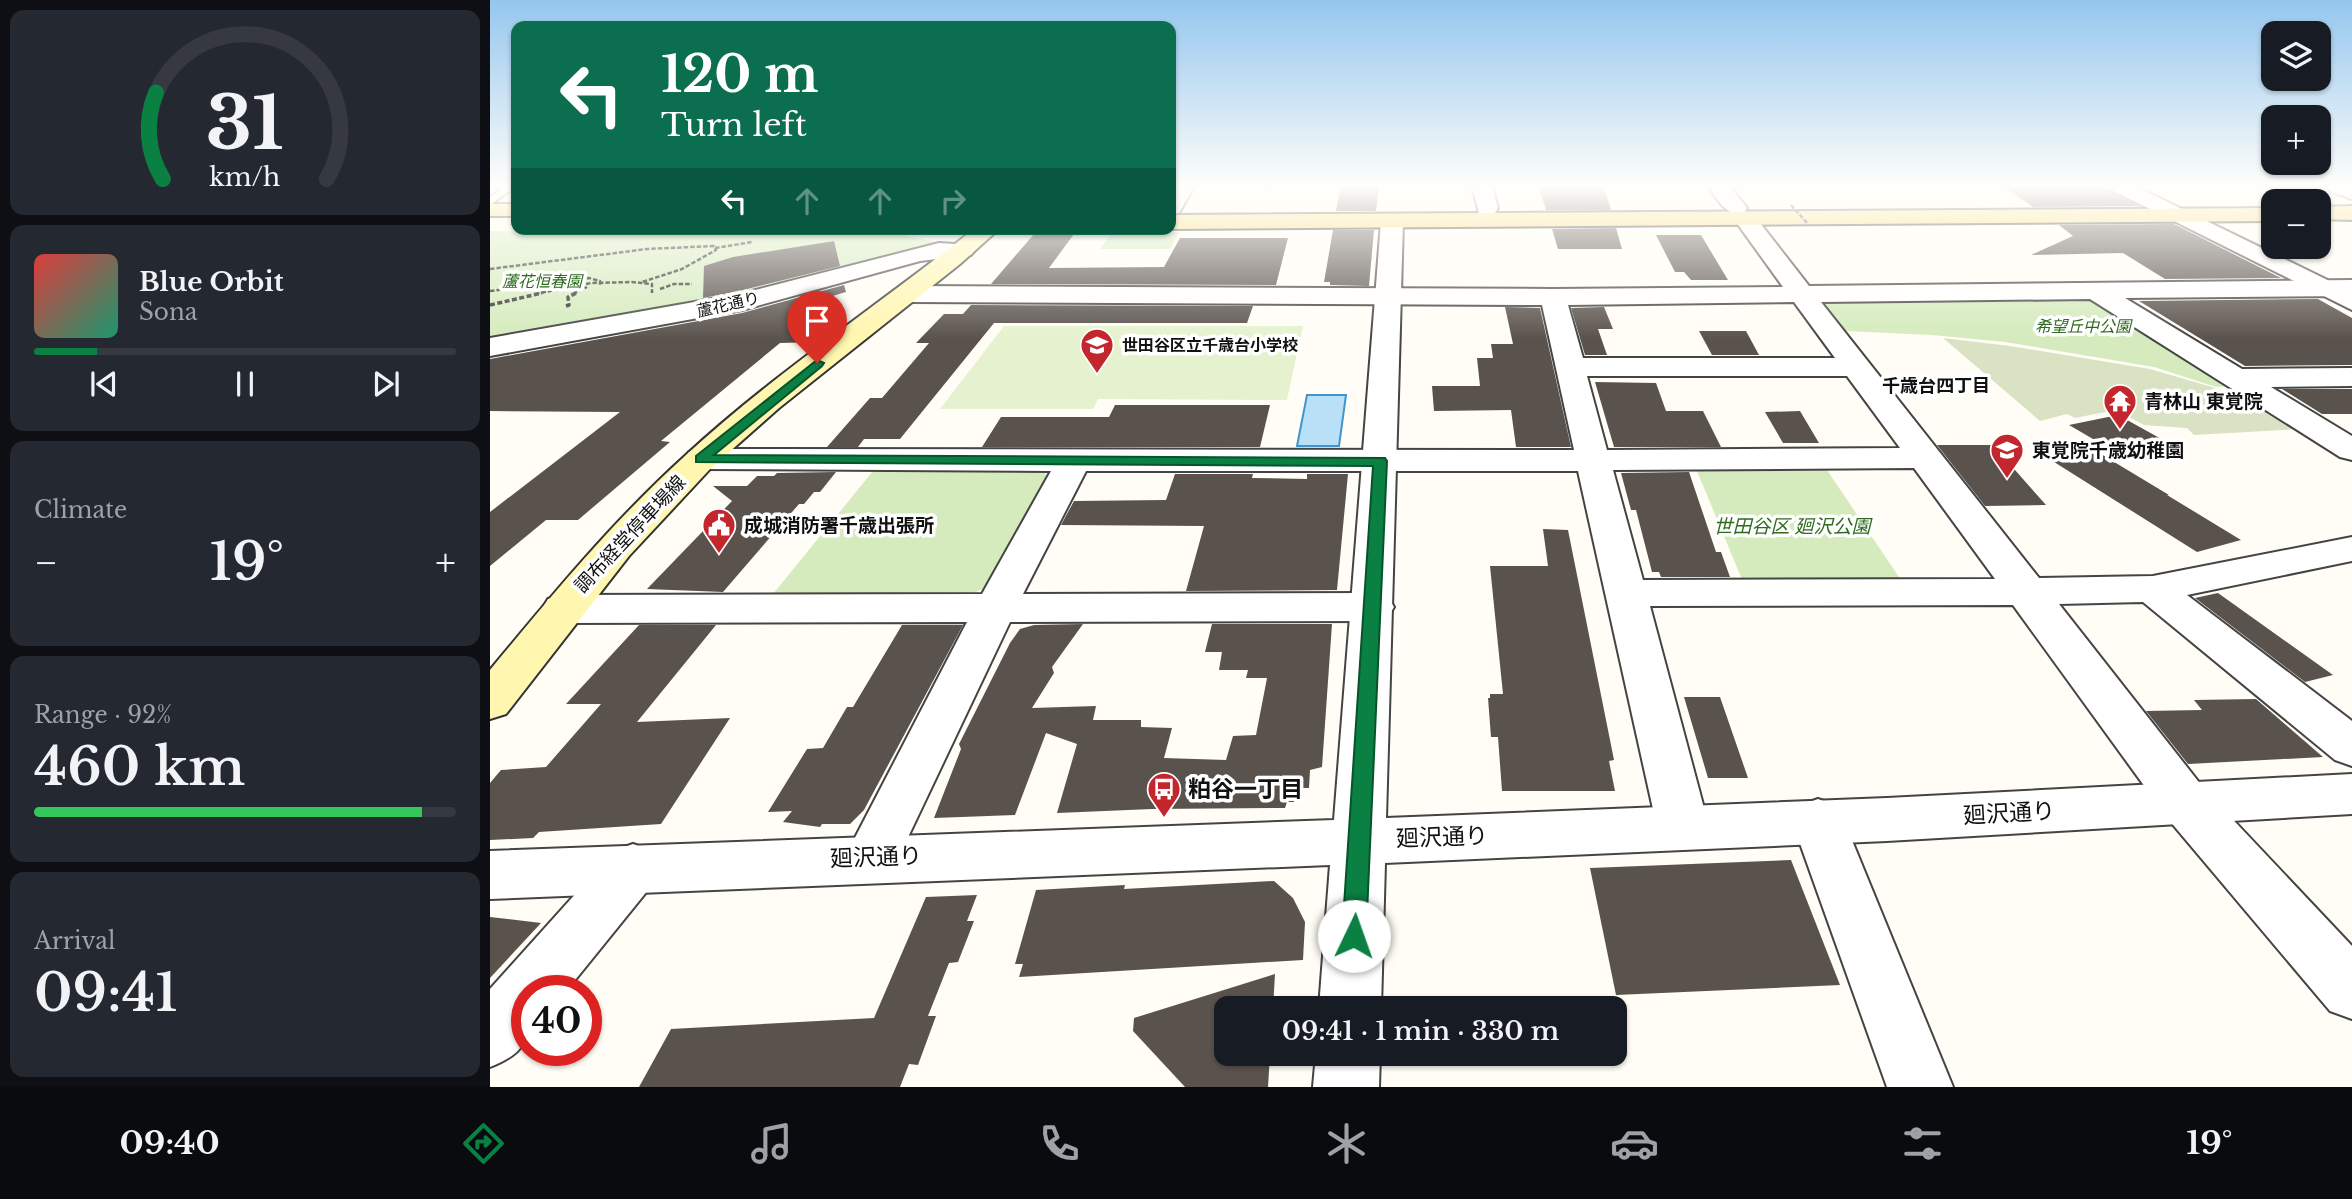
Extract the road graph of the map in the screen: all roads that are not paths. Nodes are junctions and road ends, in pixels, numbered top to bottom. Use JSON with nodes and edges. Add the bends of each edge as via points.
{"nodes":[{"id":1,"x":1392,"y":238,"type":"edge"},
{"id":2,"x":1760,"y":238,"type":"edge"},
{"id":3,"x":2220,"y":238,"type":"edge"},
{"id":4,"x":953,"y":240,"type":"edge"},
{"id":5,"x":2352,"y":288,"type":"edge"},
{"id":6,"x":2324,"y":289,"type":"junction"},
{"id":7,"x":2097,"y":292,"type":"junction"},
{"id":8,"x":909,"y":294,"type":"junction"},
{"id":9,"x":1805,"y":295,"type":"junction"},
{"id":10,"x":1390,"y":296,"type":"junction"},
{"id":11,"x":1553,"y":296,"type":"junction"},
{"id":12,"x":2352,"y":302,"type":"edge"},
{"id":13,"x":490,"y":347,"type":"edge"},
{"id":14,"x":1571,"y":367,"type":"junction"},
{"id":15,"x":1857,"y":367,"type":"junction"},
{"id":16,"x":2352,"y":377,"type":"edge"},
{"id":17,"x":2236,"y":378,"type":"junction"},
{"id":18,"x":2352,"y":450,"type":"edge"},
{"id":19,"x":1924,"y":458,"type":"junction"},
{"id":20,"x":701,"y":459,"type":"junction"},
{"id":21,"x":1595,"y":460,"type":"junction"},
{"id":22,"x":1380,"y":461,"type":"junction"},
{"id":23,"x":1073,"y":462,"type":"junction"},
{"id":24,"x":2346,"y":555,"type":"edge"},
{"id":25,"x":2153,"y":589,"type":"junction"},
{"id":26,"x":2028,"y":592,"type":"junction"},
{"id":27,"x":1627,"y":593,"type":"junction"},
{"id":28,"x":1373,"y":607,"type":"junction"},
{"id":29,"x":995,"y":608,"type":"junction"},
{"id":30,"x":563,"y":609,"type":"junction"},
{"id":31,"x":490,"y":702,"type":"edge"},
{"id":32,"x":2352,"y":747,"type":"edge"},
{"id":33,"x":2352,"y":794,"type":"edge"},
{"id":34,"x":2187,"y":805,"type":"junction"},
{"id":35,"x":1818,"y":821,"type":"junction"},
{"id":36,"x":1683,"y":827,"type":"junction"},
{"id":37,"x":1359,"y":840,"type":"junction"},
{"id":38,"x":872,"y":857,"type":"junction"},
{"id":39,"x":633,"y":868,"type":"junction"},
{"id":40,"x":490,"y":875,"type":"edge"},
{"id":41,"x":542,"y":975,"type":"edge"},
{"id":42,"x":2352,"y":990,"type":"edge"},
{"id":43,"x":1351,"y":996,"type":"edge"},
{"id":44,"x":511,"y":1012,"type":"edge"},
{"id":45,"x":490,"y":1036,"type":"edge"},
{"id":46,"x":1347,"y":1066,"type":"edge"},
{"id":47,"x":1346,"y":1087,"type":"edge"},
{"id":48,"x":1920,"y":1087,"type":"edge"}],
"edges":[{"from":1,"to":10,"type":"street"},
{"from":2,"to":9,"type":"street"},
{"from":3,"to":6,"type":"street"},
{"from":4,"to":8,"type":"main road","name":"調布経堂停車場線"},
{"from":4,"to":13,"type":"street","name":"蘆花通り","via":[[939,250],[703,310]]},
{"from":5,"to":6,"type":"street"},
{"from":6,"to":7,"type":"street"},
{"from":6,"to":12,"type":"street"},
{"from":7,"to":9,"type":"street"},
{"from":7,"to":17,"type":"street"},
{"from":8,"to":10,"type":"street"},
{"from":8,"to":20,"type":"main road","name":"調布経堂停車場線"},
{"from":9,"to":11,"type":"street"},
{"from":9,"to":15,"type":"street"},
{"from":10,"to":11,"type":"street"},
{"from":10,"to":22,"type":"street"},
{"from":11,"to":14,"type":"street"},
{"from":14,"to":15,"type":"street"},
{"from":14,"to":21,"type":"street"},
{"from":15,"to":19,"type":"street"},
{"from":16,"to":17,"type":"street"},
{"from":17,"to":18,"type":"street"},
{"from":19,"to":21,"type":"street"},
{"from":19,"to":26,"type":"street"},
{"from":20,"to":23,"type":"street"},
{"from":20,"to":30,"type":"main road","name":"調布経堂停車場線","via":[[636,522]]},
{"from":21,"to":22,"type":"street"},
{"from":21,"to":27,"type":"street"},
{"from":22,"to":23,"type":"street"},
{"from":22,"to":28,"type":"street"},
{"from":23,"to":29,"type":"street"},
{"from":24,"to":25,"type":"street"},
{"from":25,"to":26,"type":"street"},
{"from":25,"to":32,"type":"street"},
{"from":26,"to":27,"type":"street"},
{"from":26,"to":34,"type":"street"},
{"from":27,"to":36,"type":"street"},
{"from":28,"to":29,"type":"street"},
{"from":28,"to":37,"type":"street"},
{"from":29,"to":30,"type":"street"},
{"from":29,"to":38,"type":"street"},
{"from":30,"to":31,"type":"main road","name":"調布経堂停車場線"},
{"from":33,"to":34,"type":"street","name":"廻沢通り"},
{"from":34,"to":35,"type":"street","name":"廻沢通り"},
{"from":34,"to":42,"type":"street"},
{"from":35,"to":36,"type":"street","name":"廻沢通り"},
{"from":35,"to":48,"type":"street"},
{"from":36,"to":37,"type":"street","name":"廻沢通り"},
{"from":37,"to":38,"type":"street","name":"廻沢通り"},
{"from":37,"to":43,"type":"street"},
{"from":38,"to":39,"type":"street","name":"廻沢通り"},
{"from":39,"to":40,"type":"street","name":"廻沢通り"},
{"from":39,"to":41,"type":"street"},
{"from":44,"to":45,"type":"street"},
{"from":46,"to":47,"type":"street"}]}
